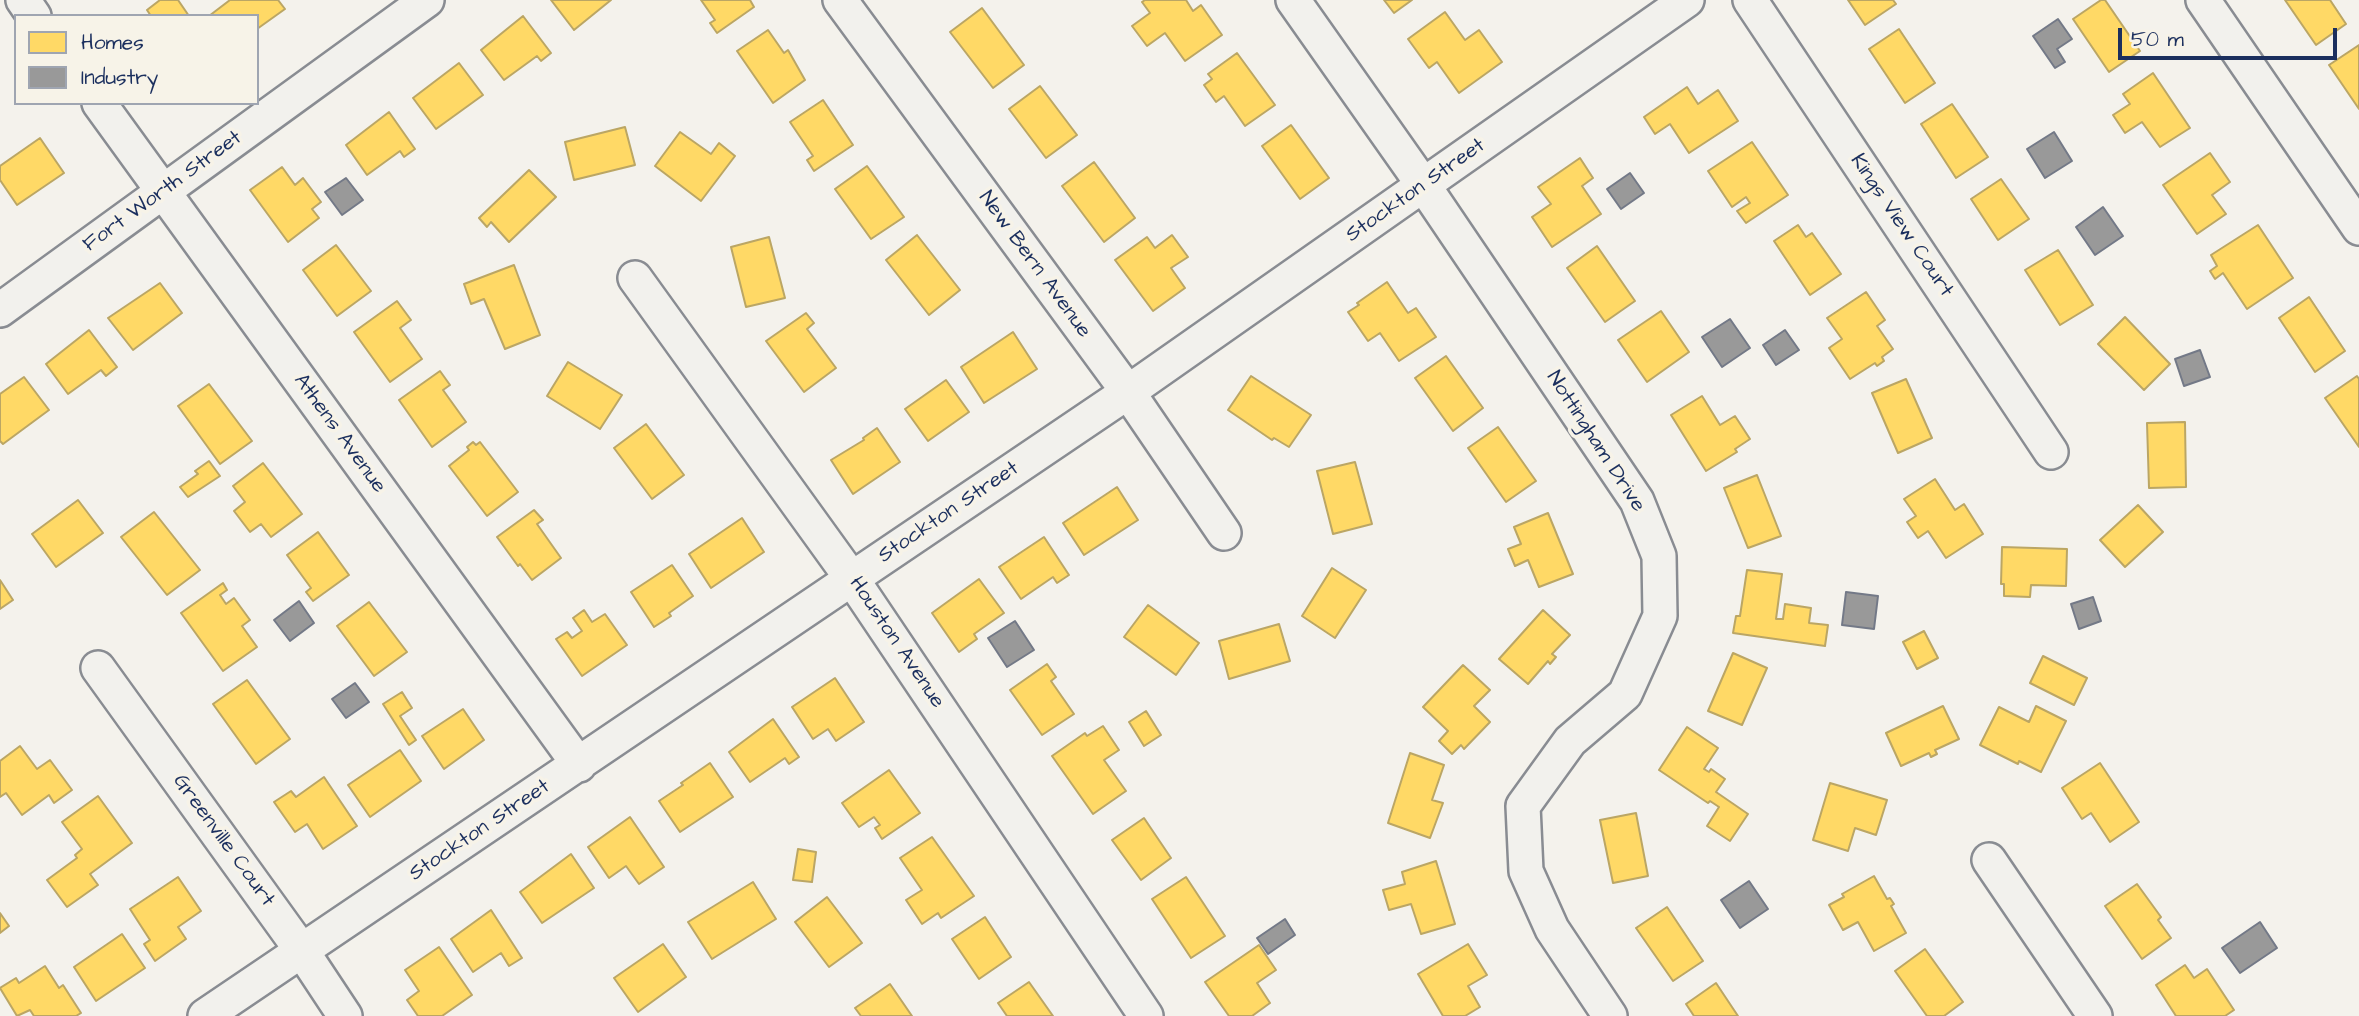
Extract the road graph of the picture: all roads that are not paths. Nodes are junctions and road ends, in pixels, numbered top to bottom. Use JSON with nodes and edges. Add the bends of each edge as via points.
{"nodes":[{"id":1,"x":427,"y":0,"type":"edge"},
{"id":2,"x":840,"y":0,"type":"edge"},
{"id":3,"x":1293,"y":0,"type":"edge"},
{"id":4,"x":1686,"y":0,"type":"edge"},
{"id":5,"x":1750,"y":0,"type":"edge"},
{"id":6,"x":2203,"y":0,"type":"edge"},
{"id":7,"x":100,"y":105,"type":"edge"},
{"id":8,"x":1424,"y":186,"type":"junction"},
{"id":9,"x":164,"y":191,"type":"junction"},
{"id":10,"x":2359,"y":228,"type":"edge"},
{"id":11,"x":635,"y":278,"type":"dead end"},
{"id":12,"x":0,"y":310,"type":"edge"},
{"id":13,"x":1128,"y":392,"type":"junction"},
{"id":14,"x":2052,"y":452,"type":"dead end"},
{"id":15,"x":1224,"y":533,"type":"dead end"},
{"id":16,"x":852,"y":579,"type":"junction"},
{"id":17,"x":98,"y":668,"type":"dead end"},
{"id":18,"x":579,"y":765,"type":"junction"},
{"id":19,"x":1989,"y":860,"type":"dead end"},
{"id":20,"x":302,"y":951,"type":"junction"},
{"id":21,"x":205,"y":1016,"type":"edge"},
{"id":22,"x":345,"y":1016,"type":"edge"},
{"id":23,"x":1146,"y":1016,"type":"edge"},
{"id":24,"x":1610,"y":1016,"type":"edge"},
{"id":25,"x":2095,"y":1016,"type":"edge"}],
"edges":[{"from":1,"to":9,"type":"street","name":"Fort Worth Street"},
{"from":2,"to":13,"type":"street","name":"New Bern Avenue"},
{"from":3,"to":8,"type":"street","name":"Nottingham Drive"},
{"from":4,"to":8,"type":"street","name":"Stockton Street"},
{"from":5,"to":14,"type":"street","name":"Kings View Court"},
{"from":6,"to":10,"type":"street"},
{"from":7,"to":9,"type":"street","name":"Athens Avenue"},
{"from":8,"to":13,"type":"street","name":"Stockton Street"},
{"from":8,"to":24,"type":"street","name":"Nottingham Drive","via":[[1637,501],[1659,556],[1660,616],[1625,694],[1570,741],[1523,806],[1526,871],[1552,929]]},
{"from":9,"to":12,"type":"street","name":"Fort Worth Street"},
{"from":9,"to":18,"type":"street","name":"Athens Avenue"},
{"from":11,"to":16,"type":"street","name":"Houston Avenue"},
{"from":13,"to":15,"type":"street","name":"New Bern Avenue"},
{"from":13,"to":16,"type":"street","name":"Stockton Street"},
{"from":16,"to":18,"type":"street","name":"Stockton Street"},
{"from":16,"to":23,"type":"street","name":"Houston Avenue"},
{"from":17,"to":20,"type":"street","name":"Greenville Court"},
{"from":18,"to":20,"type":"street","name":"Stockton Street"},
{"from":19,"to":25,"type":"street"},
{"from":20,"to":21,"type":"street","name":"Stockton Street"},
{"from":20,"to":22,"type":"street","name":"Greenville Court"}]}
